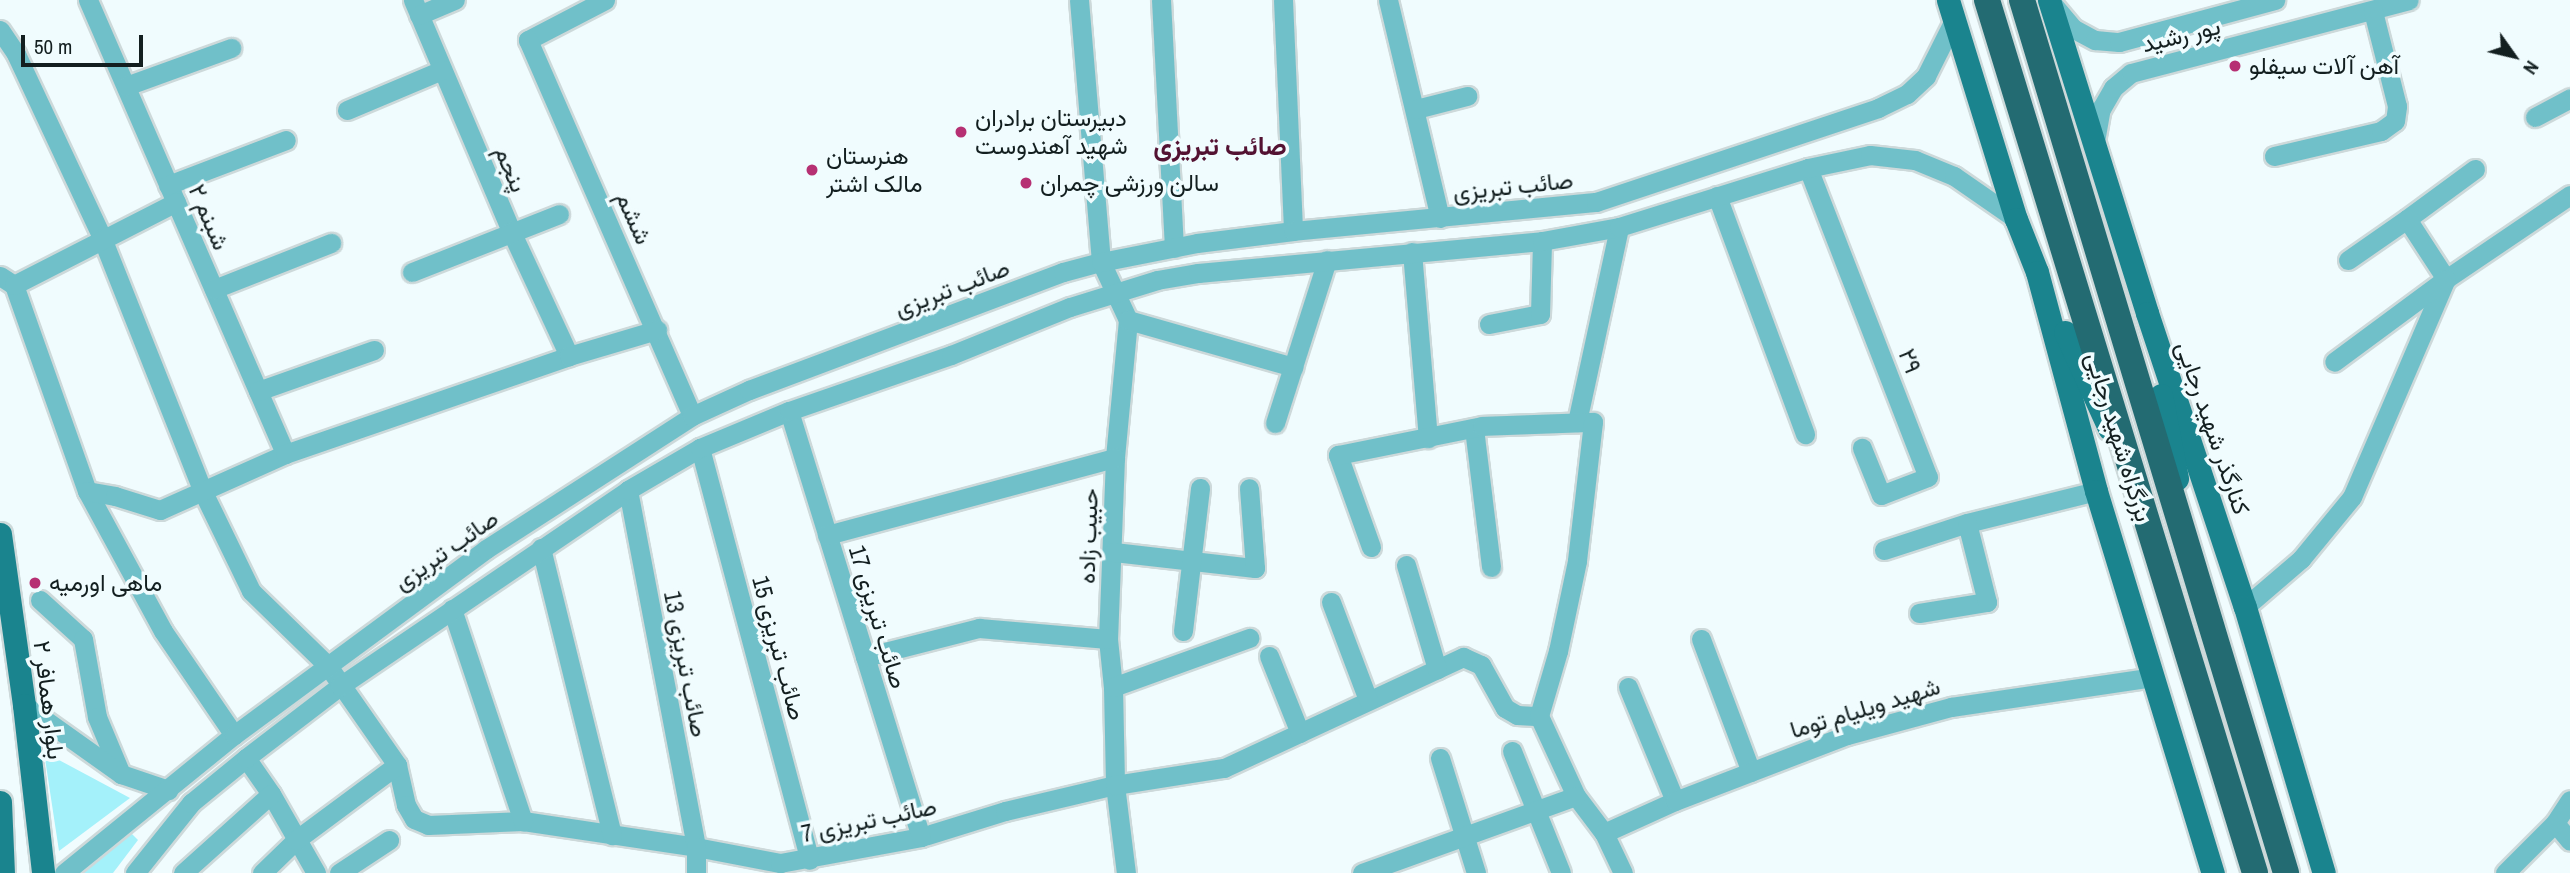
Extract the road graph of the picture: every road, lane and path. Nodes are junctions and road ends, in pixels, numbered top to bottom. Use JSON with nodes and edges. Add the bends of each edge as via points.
{"nodes":[{"id":1,"x":88,"y":0,"type":"edge"},
{"id":2,"x":455,"y":0,"type":"edge"},
{"id":3,"x":605,"y":0,"type":"edge"},
{"id":4,"x":1079,"y":0,"type":"edge"},
{"id":5,"x":1161,"y":0,"type":"edge"},
{"id":6,"x":1283,"y":0,"type":"edge"},
{"id":7,"x":1388,"y":0,"type":"edge"},
{"id":8,"x":1986,"y":0,"type":"edge"},
{"id":9,"x":2022,"y":0,"type":"edge"},
{"id":10,"x":2049,"y":0,"type":"edge"},
{"id":11,"x":2275,"y":0,"type":"edge"},
{"id":12,"x":2409,"y":0,"type":"edge"},
{"id":13,"x":416,"y":8,"type":"edge"},
{"id":14,"x":1951,"y":10,"type":"edge"},
{"id":15,"x":2373,"y":11,"type":"junction"},
{"id":16,"x":0,"y":30,"type":"edge"},
{"id":17,"x":231,"y":48,"type":"dead end"},
{"id":18,"x":8,"y":58,"type":"edge"},
{"id":19,"x":442,"y":70,"type":"junction"},
{"id":20,"x":125,"y":86,"type":"junction"},
{"id":21,"x":1467,"y":96,"type":"dead end"},
{"id":22,"x":2570,"y":98,"type":"edge"},
{"id":23,"x":1416,"y":108,"type":"junction"},
{"id":24,"x":347,"y":110,"type":"dead end"},
{"id":25,"x":2535,"y":117,"type":"dead end"},
{"id":26,"x":286,"y":140,"type":"dead end"},
{"id":27,"x":2094,"y":148,"type":"junction"},
{"id":28,"x":2274,"y":156,"type":"dead end"},
{"id":29,"x":1808,"y":168,"type":"junction"},
{"id":30,"x":2475,"y":169,"type":"dead end"},
{"id":31,"x":172,"y":194,"type":"junction"},
{"id":32,"x":2570,"y":195,"type":"edge"},
{"id":33,"x":1717,"y":196,"type":"junction"},
{"id":34,"x":559,"y":214,"type":"dead end"},
{"id":35,"x":1440,"y":218,"type":"junction"},
{"id":36,"x":2016,"y":219,"type":"junction"},
{"id":37,"x":2407,"y":219,"type":"junction"},
{"id":38,"x":1619,"y":227,"type":"junction"},
{"id":39,"x":511,"y":231,"type":"junction"},
{"id":40,"x":1293,"y":231,"type":"junction"},
{"id":41,"x":102,"y":238,"type":"junction"},
{"id":42,"x":1542,"y":241,"type":"junction"},
{"id":43,"x":331,"y":243,"type":"dead end"},
{"id":44,"x":1197,"y":243,"type":"junction"},
{"id":45,"x":1174,"y":248,"type":"junction"},
{"id":46,"x":1412,"y":251,"type":"junction"},
{"id":47,"x":1327,"y":260,"type":"junction"},
{"id":48,"x":2348,"y":260,"type":"dead end"},
{"id":49,"x":1101,"y":262,"type":"junction"},
{"id":50,"x":412,"y":272,"type":"dead end"},
{"id":51,"x":1063,"y":272,"type":"junction"},
{"id":52,"x":2037,"y":272,"type":"junction"},
{"id":53,"x":1198,"y":273,"type":"junction"},
{"id":54,"x":2446,"y":279,"type":"junction"},
{"id":55,"x":7,"y":280,"type":"edge"},
{"id":56,"x":214,"y":289,"type":"junction"},
{"id":57,"x":1116,"y":291,"type":"junction"},
{"id":58,"x":1070,"y":307,"type":"junction"},
{"id":59,"x":2147,"y":313,"type":"junction"},
{"id":60,"x":1128,"y":320,"type":"junction"},
{"id":61,"x":1489,"y":324,"type":"dead end"},
{"id":62,"x":657,"y":330,"type":"junction"},
{"id":63,"x":374,"y":350,"type":"dead end"},
{"id":64,"x":569,"y":356,"type":"junction"},
{"id":65,"x":2334,"y":362,"type":"dead end"},
{"id":66,"x":1293,"y":367,"type":"junction"},
{"id":67,"x":258,"y":391,"type":"junction"},
{"id":68,"x":789,"y":411,"type":"junction"},
{"id":69,"x":692,"y":416,"type":"junction"},
{"id":70,"x":1585,"y":422,"type":"junction"},
{"id":71,"x":1275,"y":423,"type":"dead end"},
{"id":72,"x":1474,"y":428,"type":"junction"},
{"id":73,"x":1805,"y":434,"type":"dead end"},
{"id":74,"x":1428,"y":438,"type":"junction"},
{"id":75,"x":1862,"y":448,"type":"dead end"},
{"id":76,"x":700,"y":449,"type":"junction"},
{"id":77,"x":285,"y":454,"type":"junction"},
{"id":78,"x":1115,"y":458,"type":"junction"},
{"id":79,"x":2131,"y":477,"type":"junction"},
{"id":80,"x":1200,"y":488,"type":"dead end"},
{"id":81,"x":1249,"y":488,"type":"dead end"},
{"id":82,"x":628,"y":490,"type":"junction"},
{"id":83,"x":87,"y":491,"type":"junction"},
{"id":84,"x":2096,"y":491,"type":"junction"},
{"id":85,"x":203,"y":492,"type":"junction"},
{"id":86,"x":1967,"y":523,"type":"junction"},
{"id":87,"x":0,"y":534,"type":"edge"},
{"id":88,"x":828,"y":535,"type":"junction"},
{"id":89,"x":1371,"y":547,"type":"dead end"},
{"id":90,"x":541,"y":548,"type":"junction"},
{"id":91,"x":1884,"y":550,"type":"dead end"},
{"id":92,"x":1114,"y":552,"type":"junction"},
{"id":93,"x":1190,"y":559,"type":"junction"},
{"id":94,"x":1406,"y":565,"type":"dead end"},
{"id":95,"x":1491,"y":567,"type":"dead end"},
{"id":96,"x":2193,"y":567,"type":"junction"},
{"id":97,"x":40,"y":600,"type":"dead end"},
{"id":98,"x":1331,"y":602,"type":"dead end"},
{"id":99,"x":2245,"y":607,"type":"junction"},
{"id":100,"x":452,"y":609,"type":"junction"},
{"id":101,"x":1919,"y":613,"type":"dead end"},
{"id":102,"x":1183,"y":631,"type":"dead end"},
{"id":103,"x":1249,"y":638,"type":"dead end"},
{"id":104,"x":1108,"y":639,"type":"junction"},
{"id":105,"x":1701,"y":639,"type":"dead end"},
{"id":106,"x":1269,"y":656,"type":"dead end"},
{"id":107,"x":865,"y":657,"type":"junction"},
{"id":108,"x":328,"y":666,"type":"junction"},
{"id":109,"x":1437,"y":669,"type":"junction"},
{"id":110,"x":2153,"y":677,"type":"junction"},
{"id":111,"x":340,"y":686,"type":"junction"},
{"id":112,"x":1113,"y":687,"type":"junction"},
{"id":113,"x":1628,"y":687,"type":"dead end"},
{"id":114,"x":1368,"y":700,"type":"junction"},
{"id":115,"x":24,"y":705,"type":"junction"},
{"id":116,"x":1539,"y":716,"type":"junction"},
{"id":117,"x":1300,"y":733,"type":"junction"},
{"id":118,"x":234,"y":735,"type":"junction"},
{"id":119,"x":1512,"y":751,"type":"dead end"},
{"id":120,"x":247,"y":758,"type":"junction"},
{"id":121,"x":1440,"y":758,"type":"dead end"},
{"id":122,"x":397,"y":765,"type":"junction"},
{"id":123,"x":1751,"y":772,"type":"junction"},
{"id":124,"x":121,"y":774,"type":"junction"},
{"id":125,"x":1115,"y":785,"type":"junction"},
{"id":126,"x":164,"y":793,"type":"junction"},
{"id":127,"x":271,"y":794,"type":"junction"},
{"id":128,"x":1576,"y":796,"type":"junction"},
{"id":129,"x":2570,"y":800,"type":"edge"},
{"id":130,"x":1675,"y":801,"type":"junction"},
{"id":131,"x":0,"y":802,"type":"edge"},
{"id":132,"x":1536,"y":810,"type":"junction"},
{"id":133,"x":176,"y":821,"type":"junction"},
{"id":134,"x":523,"y":821,"type":"junction"},
{"id":135,"x":2555,"y":823,"type":"junction"},
{"id":136,"x":1604,"y":832,"type":"junction"},
{"id":137,"x":612,"y":835,"type":"junction"},
{"id":138,"x":921,"y":837,"type":"junction"},
{"id":139,"x":1462,"y":837,"type":"junction"},
{"id":140,"x":296,"y":840,"type":"junction"},
{"id":141,"x":389,"y":840,"type":"dead end"},
{"id":142,"x":2570,"y":841,"type":"edge"},
{"id":143,"x":696,"y":847,"type":"junction"},
{"id":144,"x":2,"y":860,"type":"edge"},
{"id":145,"x":810,"y":860,"type":"junction"},
{"id":146,"x":43,"y":873,"type":"edge"},
{"id":147,"x":64,"y":873,"type":"edge"},
{"id":148,"x":135,"y":873,"type":"edge"},
{"id":149,"x":183,"y":873,"type":"edge"},
{"id":150,"x":262,"y":873,"type":"edge"},
{"id":151,"x":316,"y":873,"type":"edge"},
{"id":152,"x":339,"y":873,"type":"edge"},
{"id":153,"x":696,"y":873,"type":"edge"},
{"id":154,"x":1126,"y":873,"type":"edge"},
{"id":155,"x":1362,"y":873,"type":"edge"},
{"id":156,"x":1476,"y":873,"type":"edge"},
{"id":157,"x":1561,"y":873,"type":"edge"},
{"id":158,"x":1623,"y":873,"type":"edge"},
{"id":159,"x":2213,"y":873,"type":"edge"},
{"id":160,"x":2255,"y":873,"type":"edge"},
{"id":161,"x":2286,"y":873,"type":"edge"},
{"id":162,"x":2324,"y":873,"type":"edge"},
{"id":163,"x":2505,"y":873,"type":"edge"}],
"edges":[{"from":1,"to":20,"type":"street","name":"شبنم ۲"},
{"from":2,"to":13,"type":"street"},
{"from":3,"to":62,"type":"street","name":"ششم","via":[[528,40]]},
{"from":4,"to":49,"type":"street"},
{"from":5,"to":45,"type":"street"},
{"from":6,"to":40,"type":"street"},
{"from":7,"to":23,"type":"street"},
{"from":8,"to":79,"type":"highway","name":"بزرگراه شهید رجایی"},
{"from":9,"to":96,"type":"highway","name":"بزرگراه شهید رجایی"},
{"from":10,"to":11,"type":"street","name":"پور رشید","via":[[2074,29],[2095,40],[2119,42]]},
{"from":10,"to":27,"type":"main road","name":"کنارگذر شهید رجایی"},
{"from":12,"to":15,"type":"street","name":"پور رشید"},
{"from":13,"to":19,"type":"street","name":"پنجم"},
{"from":14,"to":35,"type":"street","name":"صائب تبریزی","via":[[1926,76],[1908,93],[1878,108],[1596,202]]},
{"from":14,"to":36,"type":"main road"},
{"from":15,"to":27,"type":"street","name":"پور رشید","via":[[2131,73],[2113,88],[2101,109]]},
{"from":15,"to":28,"type":"street","via":[[2397,106],[2395,121],[2381,131]]},
{"from":16,"to":18,"type":"street","name":"صائب تبریزی 7"},
{"from":17,"to":20,"type":"street"},
{"from":18,"to":41,"type":"street","name":"صائب تبریزی 7"},
{"from":19,"to":24,"type":"street"},
{"from":19,"to":39,"type":"street","name":"پنجم"},
{"from":20,"to":31,"type":"street","name":"شبنم ۲"},
{"from":21,"to":23,"type":"street"},
{"from":22,"to":25,"type":"street"},
{"from":23,"to":35,"type":"street"},
{"from":26,"to":31,"type":"street"},
{"from":27,"to":59,"type":"main road","name":"کنارگذر شهید رجایی"},
{"from":29,"to":33,"type":"street"},
{"from":29,"to":36,"type":"street","via":[[1870,155],[1915,160],[1954,176]]},
{"from":29,"to":75,"type":"street","name":"۲۹","via":[[1928,477],[1881,495]]},
{"from":30,"to":37,"type":"street"},
{"from":31,"to":41,"type":"street"},
{"from":31,"to":56,"type":"street","name":"شبنم ۲"},
{"from":32,"to":54,"type":"street"},
{"from":33,"to":38,"type":"street"},
{"from":33,"to":73,"type":"street"},
{"from":34,"to":39,"type":"street"},
{"from":35,"to":40,"type":"street","name":"صائب تبریزی"},
{"from":36,"to":52,"type":"main road"},
{"from":37,"to":48,"type":"street"},
{"from":37,"to":54,"type":"street"},
{"from":38,"to":42,"type":"street"},
{"from":38,"to":70,"type":"street"},
{"from":39,"to":50,"type":"street"},
{"from":39,"to":64,"type":"street","name":"پنجم"},
{"from":40,"to":44,"type":"street","name":"صائب تبریزی"},
{"from":41,"to":55,"type":"street"},
{"from":41,"to":85,"type":"street","name":"صائب تبریزی 7"},
{"from":42,"to":46,"type":"street"},
{"from":42,"to":61,"type":"street","via":[[1540,314]]},
{"from":43,"to":56,"type":"street"},
{"from":44,"to":45,"type":"street","name":"صائب تبریزی"},
{"from":44,"to":53,"type":"street","via":[[1188,250],[1186,261]]},
{"from":45,"to":49,"type":"street","name":"صائب تبریزی"},
{"from":46,"to":47,"type":"street"},
{"from":46,"to":74,"type":"street"},
{"from":47,"to":53,"type":"street"},
{"from":47,"to":66,"type":"street"},
{"from":49,"to":51,"type":"street","name":"صائب تبریزی"},
{"from":49,"to":57,"type":"street","name":"حبیب زاده"},
{"from":51,"to":58,"type":"street","via":[[1074,279],[1079,291]]},
{"from":51,"to":69,"type":"street","name":"صائب تبریزی","via":[[748,390]]},
{"from":52,"to":79,"type":"main road"},
{"from":52,"to":84,"type":"main road"},
{"from":53,"to":57,"type":"street"},
{"from":54,"to":65,"type":"street"},
{"from":54,"to":99,"type":"street","via":[[2352,497],[2301,559]]},
{"from":55,"to":83,"type":"street"},
{"from":56,"to":67,"type":"street","name":"شبنم ۲"},
{"from":57,"to":58,"type":"street"},
{"from":57,"to":60,"type":"street","name":"حبیب زاده"},
{"from":58,"to":68,"type":"street","via":[[951,355]]},
{"from":59,"to":96,"type":"main road"},
{"from":59,"to":99,"type":"main road","name":"کنارگذر شهید رجایی"},
{"from":60,"to":66,"type":"street"},
{"from":60,"to":78,"type":"street","name":"حبیب زاده"},
{"from":62,"to":64,"type":"street"},
{"from":62,"to":69,"type":"street","name":"ششم"},
{"from":63,"to":67,"type":"street"},
{"from":64,"to":77,"type":"street"},
{"from":66,"to":71,"type":"street"},
{"from":67,"to":77,"type":"street","name":"شبنم ۲"},
{"from":68,"to":76,"type":"street"},
{"from":68,"to":88,"type":"street","name":"صائب تبریزی 17"},
{"from":69,"to":108,"type":"street","name":"صائب تبریزی","via":[[486,549]]},
{"from":70,"to":72,"type":"street"},
{"from":70,"to":116,"type":"street","via":[[1577,561]]},
{"from":72,"to":74,"type":"street"},
{"from":72,"to":95,"type":"street"},
{"from":74,"to":89,"type":"street","via":[[1338,455]]},
{"from":76,"to":82,"type":"street"},
{"from":76,"to":145,"type":"street","name":"صائب تبریزی 15"},
{"from":77,"to":85,"type":"street"},
{"from":78,"to":88,"type":"street"},
{"from":78,"to":92,"type":"street","name":"حبیب زاده"},
{"from":79,"to":160,"type":"highway","name":"بزرگراه شهید رجایی"},
{"from":80,"to":93,"type":"street"},
{"from":81,"to":93,"type":"street","via":[[1255,568]]},
{"from":82,"to":90,"type":"street"},
{"from":82,"to":143,"type":"street","name":"صائب تبریزی 13"},
{"from":83,"to":85,"type":"street","via":[[160,510]]},
{"from":83,"to":118,"type":"street","via":[[163,631]]},
{"from":84,"to":86,"type":"street"},
{"from":84,"to":110,"type":"main road"},
{"from":85,"to":108,"type":"street","name":"صائب تبریزی 7","via":[[251,591]]},
{"from":86,"to":91,"type":"street"},
{"from":86,"to":101,"type":"street","via":[[1987,602]]},
{"from":87,"to":115,"type":"main road","name":"بلوار همافر ۲"},
{"from":88,"to":107,"type":"street","name":"صائب تبریزی 17"},
{"from":90,"to":100,"type":"street"},
{"from":90,"to":137,"type":"street"},
{"from":92,"to":93,"type":"street"},
{"from":92,"to":104,"type":"street","name":"حبیب زاده"},
{"from":93,"to":102,"type":"street"},
{"from":94,"to":109,"type":"street"},
{"from":96,"to":161,"type":"highway","name":"بزرگراه شهید رجایی"},
{"from":97,"to":124,"type":"street","via":[[83,639],[97,717]]},
{"from":98,"to":114,"type":"street"},
{"from":99,"to":162,"type":"main road","name":"کنارگذر شهید رجایی"},
{"from":100,"to":111,"type":"street"},
{"from":100,"to":134,"type":"street"},
{"from":103,"to":112,"type":"street"},
{"from":104,"to":107,"type":"street","via":[[979,628]]},
{"from":104,"to":112,"type":"street","name":"حبیب زاده"},
{"from":105,"to":123,"type":"street"},
{"from":106,"to":117,"type":"street"},
{"from":107,"to":138,"type":"street","name":"صائب تبریزی 17"},
{"from":108,"to":111,"type":"street","name":"صائب تبریزی 7"},
{"from":108,"to":118,"type":"street","name":"صائب تبریزی"},
{"from":109,"to":114,"type":"street","name":"صائب تبریزی 7"},
{"from":109,"to":116,"type":"street","name":"صائب تبریزی 7","via":[[1463,657],[1481,665],[1506,708],[1517,715]]},
{"from":110,"to":123,"type":"street","name":"شهید ویلیام توما","via":[[1951,706],[1847,735]]},
{"from":110,"to":159,"type":"main road"},
{"from":111,"to":120,"type":"street"},
{"from":111,"to":122,"type":"street","name":"صائب تبریزی 7"},
{"from":112,"to":125,"type":"street","name":"حبیب زاده"},
{"from":113,"to":130,"type":"street"},
{"from":114,"to":117,"type":"street","name":"صائب تبریزی 7"},
{"from":115,"to":124,"type":"street"},
{"from":115,"to":146,"type":"main road","name":"بلوار همافر ۲"},
{"from":116,"to":128,"type":"street"},
{"from":117,"to":125,"type":"street","name":"صائب تبریزی 7","via":[[1224,768]]},
{"from":118,"to":126,"type":"street","name":"صائب تبریزی"},
{"from":119,"to":132,"type":"street"},
{"from":120,"to":127,"type":"street"},
{"from":120,"to":133,"type":"street","via":[[191,803]]},
{"from":121,"to":139,"type":"street"},
{"from":122,"to":134,"type":"street","name":"صائب تبریزی 7","via":[[414,819],[428,825]]},
{"from":122,"to":140,"type":"street"},
{"from":123,"to":130,"type":"street","name":"شهید ویلیام توما"},
{"from":124,"to":126,"type":"street"},
{"from":125,"to":138,"type":"street","name":"صائب تبریزی 7"},
{"from":125,"to":154,"type":"street","name":"حبیب زاده"},
{"from":126,"to":133,"type":"street","via":[[161,814]]},
{"from":126,"to":147,"type":"street","name":"صائب تبریزی"},
{"from":127,"to":140,"type":"street"},
{"from":127,"to":149,"type":"street"},
{"from":128,"to":132,"type":"street"},
{"from":128,"to":136,"type":"street"},
{"from":129,"to":135,"type":"street"},
{"from":130,"to":136,"type":"street","name":"شهید ویلیام توما"},
{"from":131,"to":144,"type":"main road"},
{"from":132,"to":139,"type":"street"},
{"from":132,"to":157,"type":"street"},
{"from":133,"to":148,"type":"street"},
{"from":134,"to":137,"type":"street","name":"صائب تبریزی 7"},
{"from":135,"to":142,"type":"street"},
{"from":135,"to":163,"type":"street"},
{"from":136,"to":158,"type":"street"},
{"from":137,"to":143,"type":"street","name":"صائب تبریزی 7"},
{"from":138,"to":145,"type":"street","name":"صائب تبریزی 7"},
{"from":139,"to":155,"type":"street"},
{"from":139,"to":156,"type":"street"},
{"from":140,"to":150,"type":"street"},
{"from":140,"to":151,"type":"street"},
{"from":141,"to":152,"type":"street"},
{"from":143,"to":145,"type":"street","name":"صائب تبریزی 7","via":[[780,863]]},
{"from":143,"to":153,"type":"street"}]}
